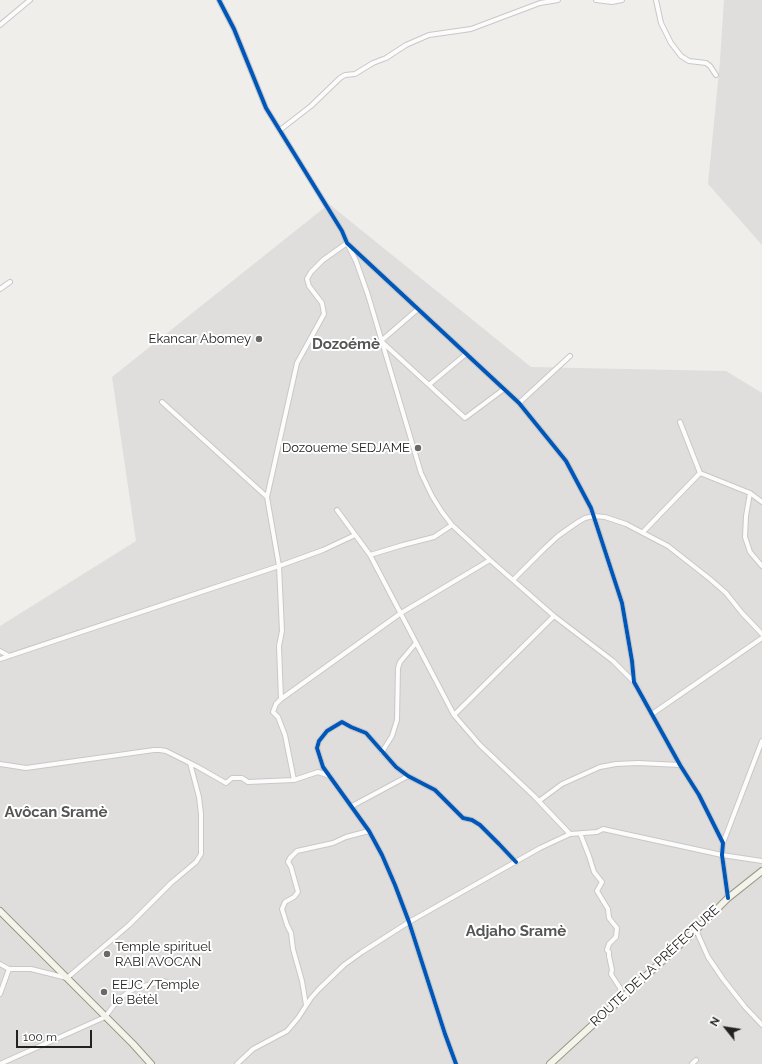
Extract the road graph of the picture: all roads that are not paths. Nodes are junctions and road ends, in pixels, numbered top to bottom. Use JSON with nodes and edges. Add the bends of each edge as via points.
{"nodes":[{"id":1,"x":30,"y":0,"type":"edge"},
{"id":2,"x":219,"y":0,"type":"edge"},
{"id":3,"x":558,"y":0,"type":"edge"},
{"id":4,"x":596,"y":0,"type":"edge"},
{"id":5,"x":622,"y":0,"type":"edge"},
{"id":6,"x":656,"y":0,"type":"edge"},
{"id":7,"x":0,"y":25,"type":"edge"},
{"id":8,"x":716,"y":75,"type":"dead end"},
{"id":9,"x":280,"y":130,"type":"junction"},
{"id":10,"x":347,"y":243,"type":"junction"},
{"id":11,"x":10,"y":282,"type":"dead end"},
{"id":12,"x":0,"y":289,"type":"edge"},
{"id":13,"x":418,"y":309,"type":"junction"},
{"id":14,"x":381,"y":341,"type":"junction"},
{"id":15,"x":466,"y":354,"type":"junction"},
{"id":16,"x":570,"y":356,"type":"dead end"},
{"id":17,"x":430,"y":384,"type":"junction"},
{"id":18,"x":504,"y":390,"type":"junction"},
{"id":19,"x":162,"y":402,"type":"dead end"},
{"id":20,"x":519,"y":403,"type":"junction"},
{"id":21,"x":680,"y":422,"type":"dead end"},
{"id":22,"x":700,"y":473,"type":"junction"},
{"id":23,"x":750,"y":493,"type":"junction"},
{"id":24,"x":267,"y":497,"type":"junction"},
{"id":25,"x":762,"y":502,"type":"edge"},
{"id":26,"x":337,"y":510,"type":"dead end"},
{"id":27,"x":594,"y":516,"type":"junction"},
{"id":28,"x":452,"y":525,"type":"junction"},
{"id":29,"x":643,"y":532,"type":"junction"},
{"id":30,"x":355,"y":535,"type":"junction"},
{"id":31,"x":370,"y":555,"type":"junction"},
{"id":32,"x":490,"y":560,"type":"junction"},
{"id":33,"x":279,"y":566,"type":"junction"},
{"id":34,"x":762,"y":566,"type":"edge"},
{"id":35,"x":513,"y":580,"type":"junction"},
{"id":36,"x":401,"y":613,"type":"junction"},
{"id":37,"x":554,"y":616,"type":"junction"},
{"id":38,"x":762,"y":634,"type":"edge"},
{"id":39,"x":762,"y":638,"type":"edge"},
{"id":40,"x":416,"y":643,"type":"junction"},
{"id":41,"x":0,"y":651,"type":"edge"},
{"id":42,"x":9,"y":656,"type":"junction"},
{"id":43,"x":0,"y":659,"type":"edge"},
{"id":44,"x":634,"y":682,"type":"junction"},
{"id":45,"x":281,"y":699,"type":"junction"},
{"id":46,"x":652,"y":714,"type":"junction"},
{"id":47,"x":454,"y":715,"type":"junction"},
{"id":48,"x":762,"y":740,"type":"edge"},
{"id":49,"x":382,"y":752,"type":"junction"},
{"id":50,"x":190,"y":763,"type":"junction"},
{"id":51,"x":0,"y":764,"type":"edge"},
{"id":52,"x":680,"y":765,"type":"junction"},
{"id":53,"x":330,"y":776,"type":"junction"},
{"id":54,"x":408,"y":776,"type":"junction"},
{"id":55,"x":294,"y":780,"type":"junction"},
{"id":56,"x":539,"y":801,"type":"junction"},
{"id":57,"x":352,"y":806,"type":"junction"},
{"id":58,"x":369,"y":831,"type":"junction"},
{"id":59,"x":580,"y":833,"type":"junction"},
{"id":60,"x":570,"y":834,"type":"junction"},
{"id":61,"x":723,"y":843,"type":"junction"},
{"id":62,"x":722,"y":855,"type":"junction"},
{"id":63,"x":762,"y":861,"type":"edge"},
{"id":64,"x":516,"y":862,"type":"junction"},
{"id":65,"x":762,"y":871,"type":"edge"},
{"id":66,"x":728,"y":898,"type":"junction"},
{"id":67,"x":0,"y":911,"type":"edge"},
{"id":68,"x":409,"y":922,"type":"junction"},
{"id":69,"x":696,"y":930,"type":"junction"},
{"id":70,"x":0,"y":964,"type":"edge"},
{"id":71,"x":10,"y":969,"type":"junction"},
{"id":72,"x":67,"y":978,"type":"junction"},
{"id":73,"x":179,"y":987,"type":"dead end"},
{"id":74,"x":0,"y":994,"type":"edge"},
{"id":75,"x":622,"y":998,"type":"junction"},
{"id":76,"x":306,"y":1005,"type":"junction"},
{"id":77,"x":105,"y":1017,"type":"junction"},
{"id":78,"x":762,"y":1025,"type":"edge"},
{"id":79,"x":696,"y":1060,"type":"dead end"},
{"id":80,"x":552,"y":1063,"type":"edge"},
{"id":81,"x":0,"y":1064,"type":"edge"},
{"id":82,"x":151,"y":1064,"type":"edge"},
{"id":83,"x":237,"y":1064,"type":"edge"},
{"id":84,"x":456,"y":1064,"type":"edge"},
{"id":85,"x":692,"y":1064,"type":"edge"}],
"edges":[{"from":1,"to":7,"type":"street"},
{"from":2,"to":9,"type":"street","via":[[234,29],[266,108]]},
{"from":3,"to":9,"type":"street","via":[[540,3],[471,29],[429,35],[406,45],[355,74],[340,78],[311,106]]},
{"from":4,"to":5,"type":"street"},
{"from":6,"to":8,"type":"street","via":[[661,22],[671,43],[681,56],[706,63]]},
{"from":9,"to":10,"type":"street"},
{"from":10,"to":13,"type":"street"},
{"from":10,"to":14,"type":"street","via":[[368,295]]},
{"from":10,"to":24,"type":"street","via":[[323,260],[307,279],[309,286],[322,303],[324,314],[297,363]]},
{"from":11,"to":12,"type":"street"},
{"from":13,"to":14,"type":"street"},
{"from":13,"to":15,"type":"street"},
{"from":14,"to":17,"type":"street"},
{"from":14,"to":28,"type":"street","via":[[421,473],[432,496]]},
{"from":15,"to":17,"type":"street"},
{"from":15,"to":18,"type":"street"},
{"from":16,"to":20,"type":"street"},
{"from":17,"to":18,"type":"street","via":[[465,418]]},
{"from":18,"to":20,"type":"street"},
{"from":19,"to":24,"type":"street"},
{"from":20,"to":27,"type":"street","via":[[566,460]]},
{"from":21,"to":22,"type":"street"},
{"from":22,"to":23,"type":"street"},
{"from":22,"to":29,"type":"street"},
{"from":23,"to":25,"type":"street"},
{"from":23,"to":34,"type":"street","via":[[745,537],[750,552]]},
{"from":24,"to":33,"type":"street"},
{"from":26,"to":30,"type":"street"},
{"from":27,"to":29,"type":"street","via":[[614,520]]},
{"from":27,"to":35,"type":"street","via":[[585,518],[558,536]]},
{"from":27,"to":44,"type":"street","via":[[622,603]]},
{"from":28,"to":31,"type":"street","via":[[434,537]]},
{"from":28,"to":32,"type":"street"},
{"from":29,"to":38,"type":"street","via":[[668,546],[710,579],[726,593]]},
{"from":30,"to":31,"type":"street"},
{"from":30,"to":33,"type":"street"},
{"from":31,"to":36,"type":"street"},
{"from":32,"to":35,"type":"street"},
{"from":32,"to":36,"type":"street"},
{"from":33,"to":42,"type":"street"},
{"from":33,"to":45,"type":"street","via":[[282,631],[279,646]]},
{"from":35,"to":37,"type":"street"},
{"from":36,"to":40,"type":"street"},
{"from":36,"to":45,"type":"street"},
{"from":37,"to":44,"type":"street","via":[[613,661]]},
{"from":37,"to":47,"type":"street"},
{"from":39,"to":46,"type":"street"},
{"from":40,"to":47,"type":"street"},
{"from":40,"to":49,"type":"street","via":[[398,668],[397,720],[392,736]]},
{"from":41,"to":42,"type":"street"},
{"from":42,"to":43,"type":"street"},
{"from":44,"to":46,"type":"street"},
{"from":45,"to":55,"type":"street","via":[[273,712],[278,717],[285,735]]},
{"from":46,"to":52,"type":"street"},
{"from":47,"to":56,"type":"street","via":[[480,745]]},
{"from":48,"to":61,"type":"street"},
{"from":49,"to":53,"type":"street","via":[[366,733],[342,722],[322,735],[317,748],[323,767]]},
{"from":49,"to":54,"type":"street"},
{"from":50,"to":51,"type":"street","via":[[166,752],[154,750],[26,768]]},
{"from":50,"to":55,"type":"street","via":[[226,783],[232,778],[242,778],[248,782]]},
{"from":50,"to":72,"type":"street","via":[[201,814],[200,857],[129,925]]},
{"from":52,"to":56,"type":"street","via":[[638,763],[600,767],[562,784]]},
{"from":52,"to":61,"type":"street","via":[[699,795]]},
{"from":53,"to":55,"type":"street","via":[[318,772]]},
{"from":53,"to":57,"type":"street"},
{"from":54,"to":57,"type":"street"},
{"from":54,"to":64,"type":"street","via":[[435,790],[463,818],[480,825]]},
{"from":56,"to":60,"type":"street"},
{"from":57,"to":58,"type":"street"},
{"from":58,"to":68,"type":"street","via":[[390,873]]},
{"from":58,"to":76,"type":"street","via":[[297,851],[288,862],[298,892],[285,902],[282,909],[292,933],[293,950]]},
{"from":59,"to":60,"type":"street"},
{"from":59,"to":62,"type":"street","via":[[603,829]]},
{"from":59,"to":75,"type":"street","via":[[594,872],[602,882],[597,891],[608,909],[609,918],[618,928],[616,937],[607,950],[611,974],[620,988]]},
{"from":60,"to":64,"type":"street"},
{"from":61,"to":62,"type":"street"},
{"from":62,"to":63,"type":"street"},
{"from":62,"to":66,"type":"street"},
{"from":64,"to":68,"type":"street"},
{"from":65,"to":66,"type":"street","name":"ROUTE DE LA PRÉFECTURE"},
{"from":66,"to":69,"type":"street","name":"ROUTE DE LA PRÉFECTURE"},
{"from":67,"to":72,"type":"street"},
{"from":68,"to":76,"type":"street","via":[[344,966]]},
{"from":68,"to":84,"type":"street"},
{"from":69,"to":75,"type":"street","name":"ROUTE DE LA PRÉFECTURE"},
{"from":69,"to":78,"type":"street","via":[[708,957],[722,979]]},
{"from":70,"to":71,"type":"street"},
{"from":71,"to":72,"type":"street","via":[[31,969]]},
{"from":71,"to":74,"type":"street"},
{"from":72,"to":77,"type":"street"},
{"from":73,"to":77,"type":"street","via":[[164,981],[136,988],[118,1000]]},
{"from":75,"to":80,"type":"street","name":"ROUTE DE LA PRÉFECTURE"},
{"from":76,"to":83,"type":"street","via":[[286,1031],[253,1049]]},
{"from":77,"to":81,"type":"street"},
{"from":77,"to":82,"type":"street"},
{"from":79,"to":85,"type":"street"}]}
